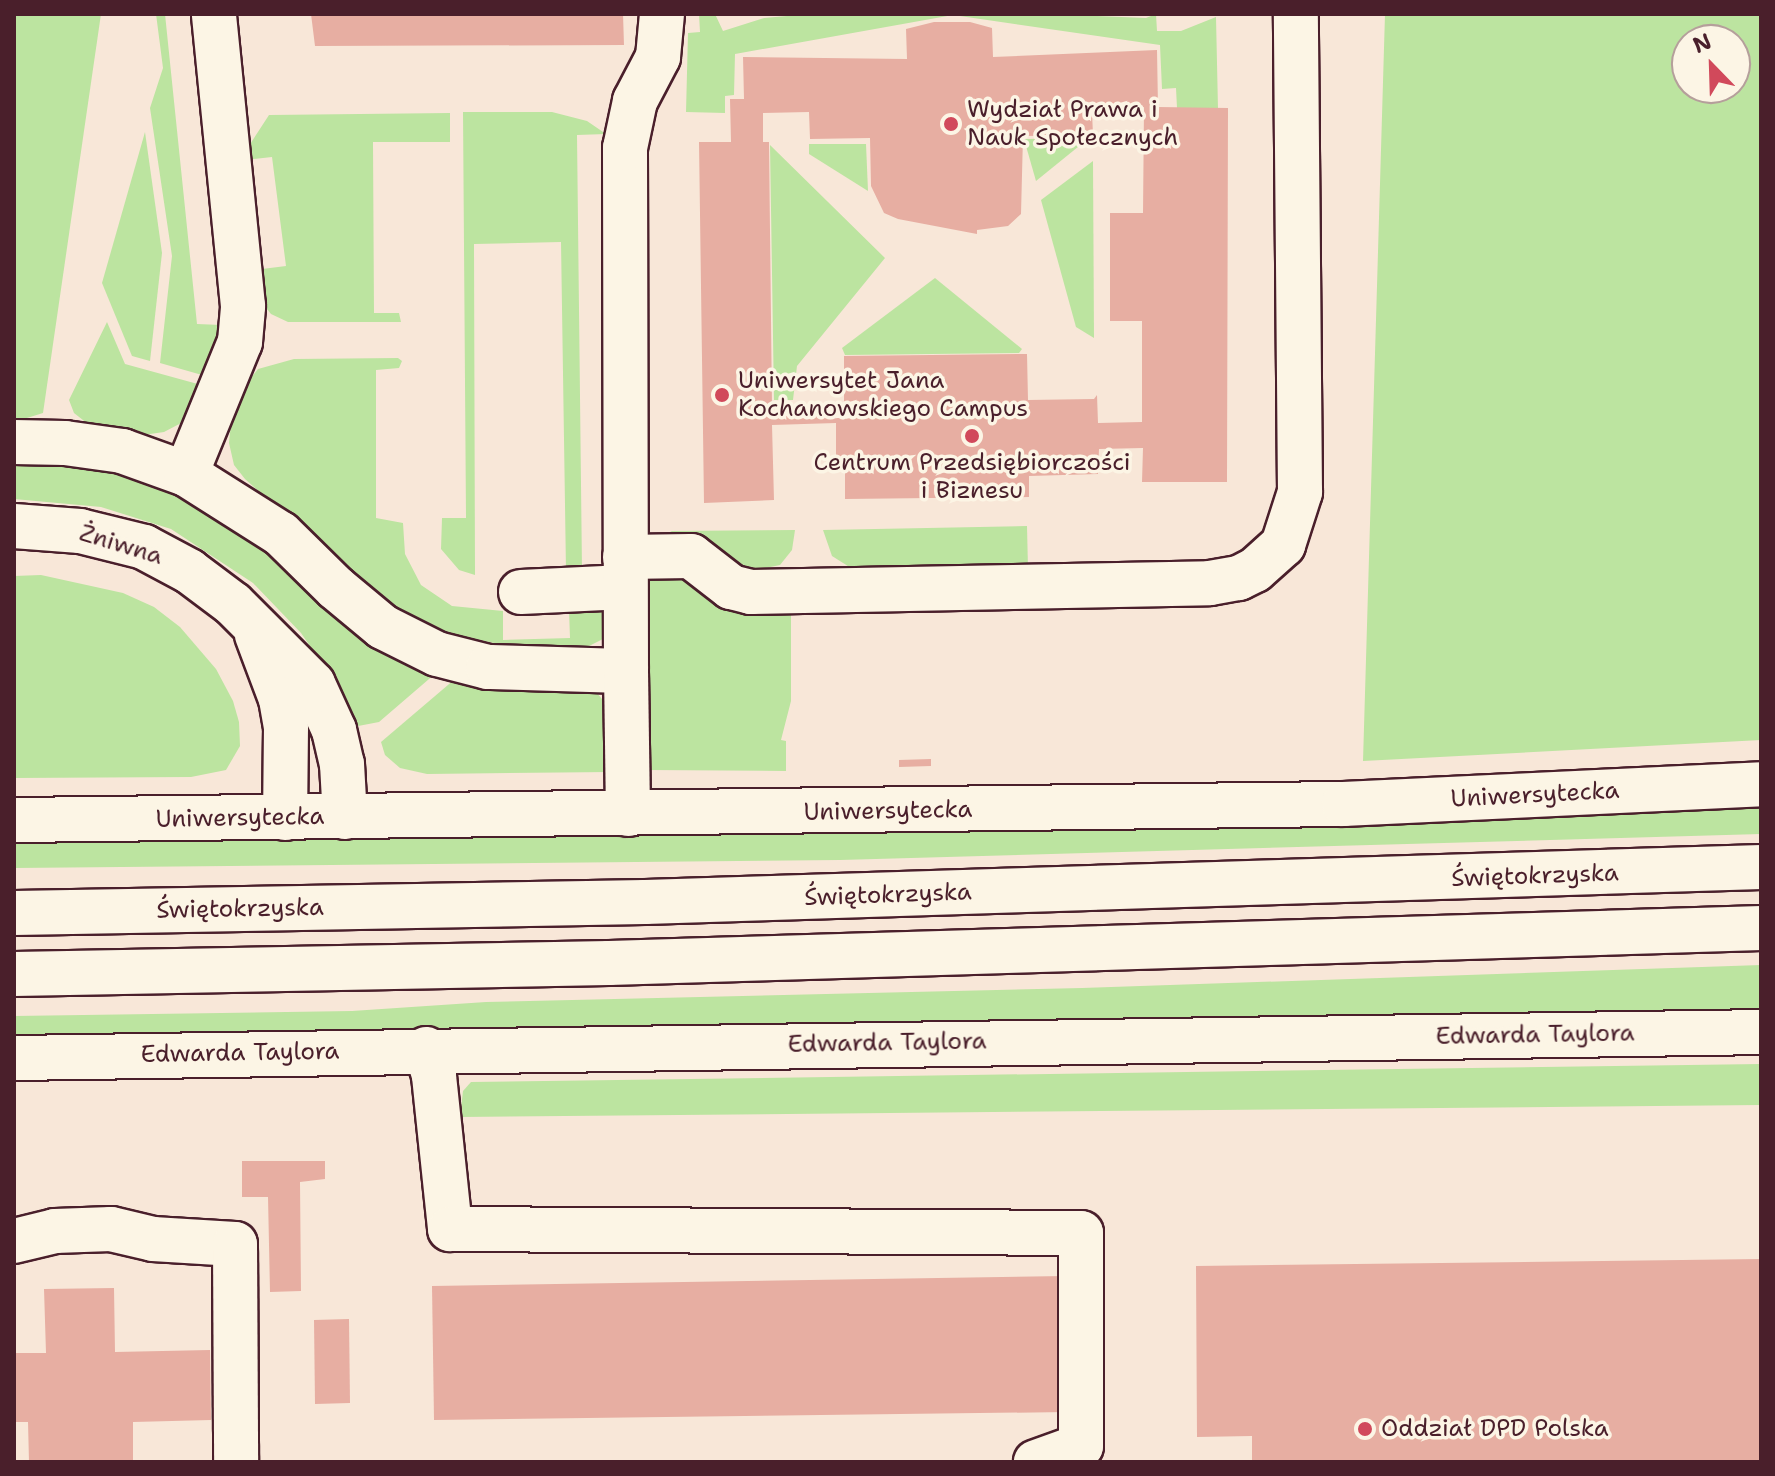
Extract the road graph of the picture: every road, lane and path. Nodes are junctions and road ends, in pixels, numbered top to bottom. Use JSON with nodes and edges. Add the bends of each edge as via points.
{"nodes":[{"id":1,"x":214,"y":14,"type":"edge"},
{"id":2,"x":662,"y":14,"type":"edge"},
{"id":3,"x":1296,"y":14,"type":"edge"},
{"id":4,"x":14,"y":442,"type":"edge"},
{"id":5,"x":186,"y":474,"type":"junction"},
{"id":6,"x":14,"y":526,"type":"edge"},
{"id":7,"x":625,"y":572,"type":"junction"},
{"id":8,"x":521,"y":592,"type":"dead end"},
{"id":9,"x":254,"y":625,"type":"junction"},
{"id":10,"x":626,"y":671,"type":"junction"},
{"id":11,"x":1761,"y":784,"type":"edge"},
{"id":12,"x":628,"y":814,"type":"junction"},
{"id":13,"x":345,"y":817,"type":"junction"},
{"id":14,"x":285,"y":818,"type":"junction"},
{"id":15,"x":14,"y":820,"type":"edge"},
{"id":16,"x":1761,"y":867,"type":"edge"},
{"id":17,"x":14,"y":913,"type":"edge"},
{"id":18,"x":1761,"y":928,"type":"edge"},
{"id":19,"x":14,"y":974,"type":"edge"},
{"id":20,"x":1761,"y":1032,"type":"edge"},
{"id":21,"x":426,"y":1049,"type":"junction"},
{"id":22,"x":14,"y":1058,"type":"edge"},
{"id":23,"x":14,"y":1241,"type":"edge"},
{"id":24,"x":236,"y":1462,"type":"edge"},
{"id":25,"x":1036,"y":1462,"type":"edge"}],
"edges":[{"from":1,"to":5,"type":"main road","via":[[243,306],[240,342]]},
{"from":2,"to":7,"type":"main road","via":[[658,57],[635,101],[625,148]]},
{"from":3,"to":7,"type":"main road","via":[[1300,492],[1283,545],[1255,570],[1210,583],[751,592],[731,587],[691,556]]},
{"from":4,"to":5,"type":"main road","via":[[122,451]]},
{"from":5,"to":10,"type":"main road","via":[[281,534],[383,627],[437,654],[488,667]]},
{"from":6,"to":9,"type":"main road","name":"Żniwna","via":[[80,531],[144,547],[213,587]]},
{"from":7,"to":8,"type":"main road"},
{"from":7,"to":10,"type":"main road"},
{"from":9,"to":13,"type":"main road","name":"Żniwna","via":[[313,684],[342,764]]},
{"from":9,"to":14,"type":"main road","name":"Żniwna","via":[[286,727]]},
{"from":10,"to":12,"type":"main road"},
{"from":11,"to":12,"type":"main road","name":"Uniwersytecka","via":[[1344,804]]},
{"from":12,"to":13,"type":"main road","name":"Uniwersytecka"},
{"from":13,"to":14,"type":"main road","name":"Uniwersytecka"},
{"from":14,"to":15,"type":"main road","name":"Uniwersytecka"},
{"from":16,"to":17,"type":"main road","name":"Świętokrzyska","via":[[677,901]]},
{"from":18,"to":19,"type":"main road","via":[[639,962]]},
{"from":20,"to":21,"type":"main road","name":"Edwarda Taylora"},
{"from":21,"to":22,"type":"main road","name":"Edwarda Taylora"},
{"from":21,"to":25,"type":"main road","via":[[434,1076],[450,1229],[1081,1233],[1081,1446]]},
{"from":23,"to":24,"type":"main road","via":[[55,1231],[111,1229],[153,1239],[235,1244]]}]}
